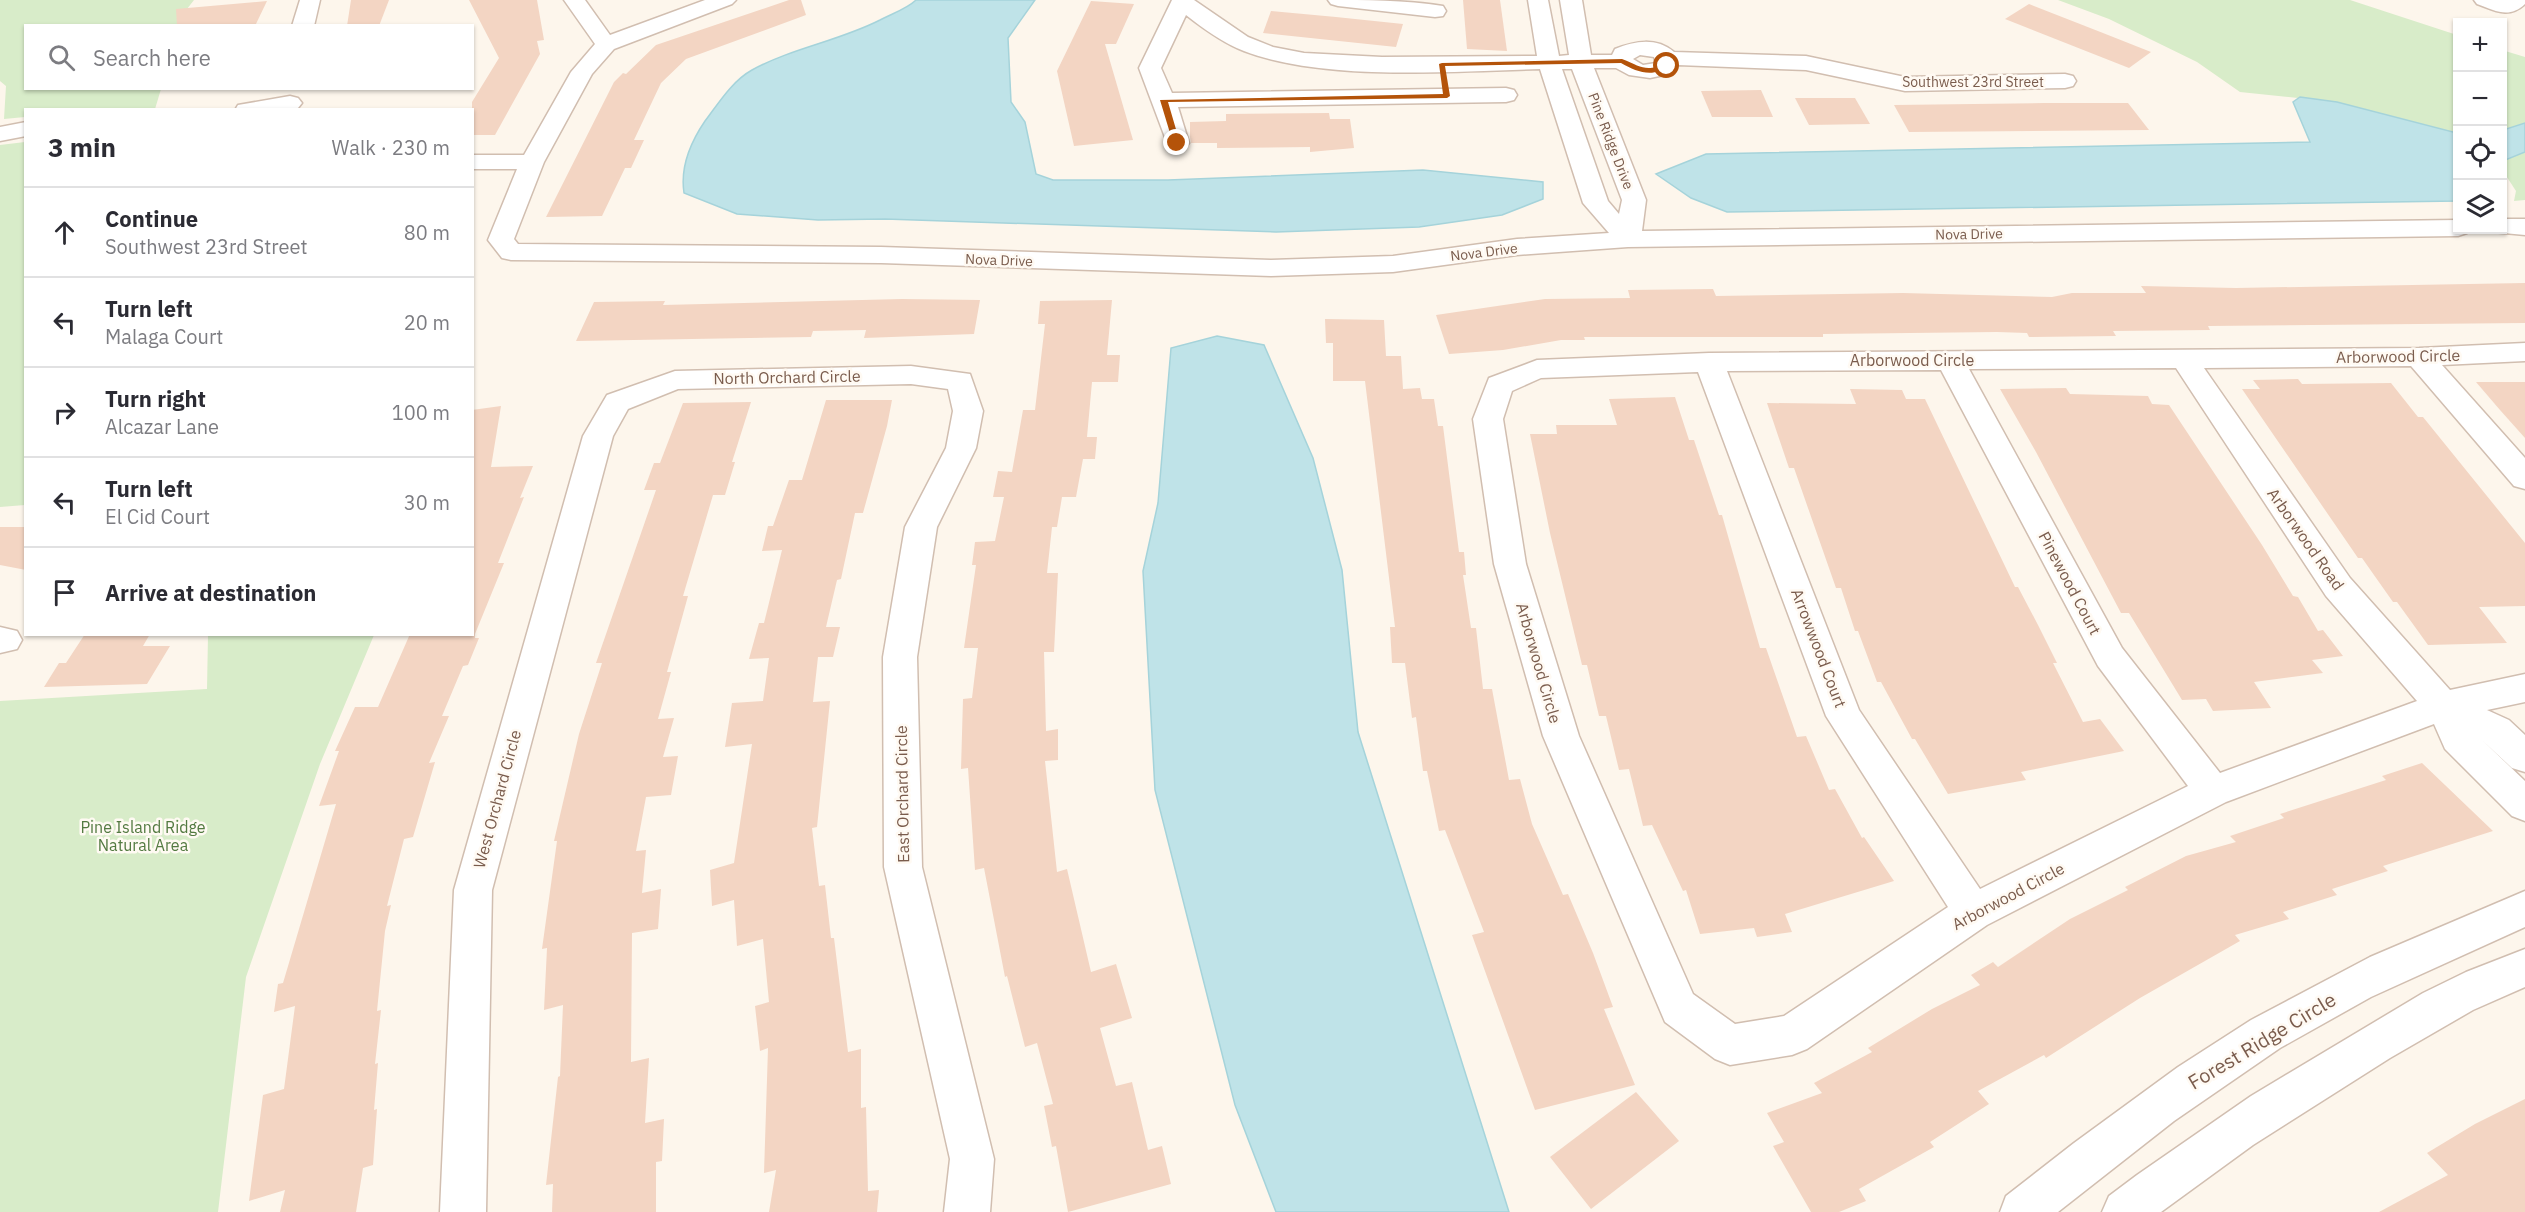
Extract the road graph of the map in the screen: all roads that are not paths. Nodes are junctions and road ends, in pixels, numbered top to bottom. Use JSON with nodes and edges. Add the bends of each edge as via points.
{"nodes":[{"id":1,"x":310,"y":0,"type":"edge"},
{"id":2,"x":574,"y":0,"type":"edge"},
{"id":3,"x":725,"y":0,"type":"edge"},
{"id":4,"x":1338,"y":0,"type":"edge"},
{"id":5,"x":1538,"y":0,"type":"edge"},
{"id":6,"x":1571,"y":0,"type":"edge"},
{"id":7,"x":2484,"y":0,"type":"edge"},
{"id":8,"x":2517,"y":0,"type":"edge"},
{"id":9,"x":1182,"y":1,"type":"edge"},
{"id":10,"x":304,"y":24,"type":"edge"},
{"id":11,"x":1438,"y":30,"type":"edge"},
{"id":12,"x":606,"y":44,"type":"junction"},
{"id":13,"x":1549,"y":63,"type":"junction"},
{"id":14,"x":1581,"y":63,"type":"junction"},
{"id":15,"x":2065,"y":81,"type":"dead end"},
{"id":16,"x":1506,"y":95,"type":"dead end"},
{"id":17,"x":1447,"y":96,"type":"junction"},
{"id":18,"x":291,"y":100,"type":"edge"},
{"id":19,"x":1164,"y":100,"type":"junction"},
{"id":20,"x":255,"y":108,"type":"edge"},
{"id":21,"x":24,"y":129,"type":"edge"},
{"id":22,"x":0,"y":134,"type":"edge"},
{"id":23,"x":1177,"y":143,"type":"dead end"},
{"id":24,"x":474,"y":162,"type":"edge"},
{"id":25,"x":532,"y":162,"type":"junction"},
{"id":26,"x":2507,"y":227,"type":"edge"},
{"id":27,"x":2525,"y":227,"type":"edge"},
{"id":28,"x":2453,"y":228,"type":"edge"},
{"id":29,"x":1628,"y":239,"type":"junction"},
{"id":30,"x":2525,"y":352,"type":"edge"},
{"id":31,"x":2419,"y":357,"type":"junction"},
{"id":32,"x":1949,"y":359,"type":"junction"},
{"id":33,"x":2184,"y":359,"type":"junction"},
{"id":34,"x":1709,"y":362,"type":"junction"},
{"id":35,"x":960,"y":381,"type":"joint"},
{"id":36,"x":617,"y":402,"type":"joint"},
{"id":37,"x":2525,"y":478,"type":"edge"},
{"id":38,"x":2525,"y":688,"type":"edge"},
{"id":39,"x":2443,"y":706,"type":"junction"},
{"id":40,"x":2525,"y":758,"type":"edge"},
{"id":41,"x":2213,"y":791,"type":"junction"},
{"id":42,"x":2525,"y":805,"type":"edge"},
{"id":43,"x":2525,"y":909,"type":"edge"},
{"id":44,"x":1973,"y":912,"type":"junction"},
{"id":45,"x":2525,"y":968,"type":"edge"},
{"id":46,"x":463,"y":1212,"type":"edge"},
{"id":47,"x":967,"y":1212,"type":"edge"},
{"id":48,"x":2022,"y":1212,"type":"edge"},
{"id":49,"x":2125,"y":1212,"type":"edge"}],
"edges":[{"from":1,"to":10,"type":"street"},
{"from":2,"to":12,"type":"street"},
{"from":3,"to":12,"type":"street"},
{"from":4,"to":11,"type":"street"},
{"from":5,"to":13,"type":"street","name":"Pine Ridge Drive"},
{"from":6,"to":14,"type":"street","name":"Pine Ridge Drive"},
{"from":7,"to":8,"type":"street","via":[[2508,8]]},
{"from":9,"to":11,"type":"street","name":"Southwest 23rd Street","via":[[1220,32],[1253,47],[1301,58],[1358,64]]},
{"from":9,"to":19,"type":"street","via":[[1150,68]]},
{"from":11,"to":13,"type":"street","name":"Southwest 23rd Street"},
{"from":11,"to":17,"type":"street"},
{"from":12,"to":25,"type":"street","via":[[582,72]]},
{"from":13,"to":14,"type":"street","name":"Southwest 23rd Street"},
{"from":13,"to":29,"type":"street","name":"Pine Ridge Drive","via":[[1596,203]]},
{"from":14,"to":15,"type":"street","name":"Southwest 23rd Street","via":[[1622,61],[1647,72],[1667,66],[1668,58],[1806,63],[1905,84]]},
{"from":14,"to":29,"type":"street","name":"Pine Ridge Drive","via":[[1634,200]]},
{"from":16,"to":17,"type":"street"},
{"from":17,"to":19,"type":"street"},
{"from":18,"to":20,"type":"street"},
{"from":19,"to":23,"type":"street"},
{"from":21,"to":22,"type":"street"},
{"from":24,"to":25,"type":"street"},
{"from":25,"to":29,"type":"street","name":"Nova Drive","via":[[501,240],[511,252],[881,255],[1270,268],[1393,264],[1517,247]]},
{"from":26,"to":27,"type":"street"},
{"from":28,"to":29,"type":"street","name":"Nova Drive"},
{"from":30,"to":31,"type":"street","name":"Arborwood Circle"},
{"from":31,"to":33,"type":"street","name":"Arborwood Circle"},
{"from":31,"to":37,"type":"street"},
{"from":32,"to":33,"type":"street","name":"Arborwood Circle"},
{"from":32,"to":34,"type":"street","name":"Arborwood Circle"},
{"from":32,"to":41,"type":"street","name":"Pinewood Court","via":[[2110,657]]},
{"from":33,"to":39,"type":"street","name":"Arborwood Road","via":[[2338,587]]},
{"from":34,"to":44,"type":"street","name":"Arrowwood Court","via":[[1844,716]]},
{"from":34,"to":44,"type":"street","name":"Arborwood Circle","via":[[1537,369],[1499,385],[1488,419],[1510,564],[1561,736],[1679,1008],[1730,1045],[1792,1035]]},
{"from":35,"to":36,"type":"street","name":"North Orchard Circle","via":[[911,375],[675,380]]},
{"from":35,"to":47,"type":"street","name":"East Orchard Circle","via":[[968,411],[961,448],[921,527],[900,657],[903,867],[972,1159]]},
{"from":36,"to":46,"type":"street","name":"West Orchard Circle","via":[[598,436],[473,890]]},
{"from":38,"to":39,"type":"street","name":"Arborwood Circle"},
{"from":39,"to":40,"type":"street","name":"Arborwood Road","via":[[2496,730]]},
{"from":39,"to":41,"type":"street","name":"Arborwood Circle"},
{"from":39,"to":42,"type":"street","name":"Arborwood Road","via":[[2458,739]]},
{"from":41,"to":44,"type":"street","name":"Arborwood Circle"},
{"from":43,"to":48,"type":"street","name":"Forest Ridge Circle","via":[[2416,956],[2303,1012],[2200,1076]]},
{"from":45,"to":49,"type":"street","via":[[2494,978],[2283,1099],[2167,1178]]}]}
